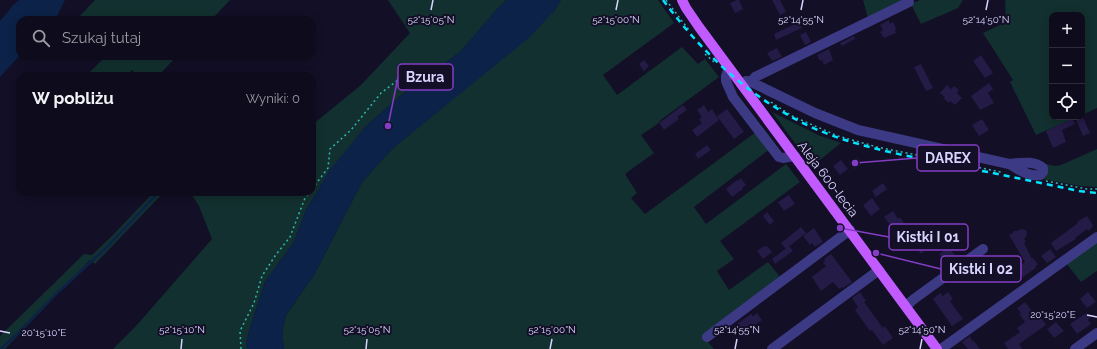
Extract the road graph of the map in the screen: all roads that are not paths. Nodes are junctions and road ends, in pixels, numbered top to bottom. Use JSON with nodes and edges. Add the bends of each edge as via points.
{"nodes":[{"id":1,"x":682,"y":0,"type":"edge"},
{"id":2,"x":909,"y":2,"type":"dead end"},
{"id":3,"x":729,"y":68,"type":"junction"},
{"id":4,"x":746,"y":82,"type":"junction"},
{"id":5,"x":795,"y":156,"type":"junction"},
{"id":6,"x":1009,"y":164,"type":"dead end"},
{"id":7,"x":850,"y":230,"type":"junction"},
{"id":8,"x":1097,"y":237,"type":"edge"},
{"id":9,"x":983,"y":249,"type":"dead end"},
{"id":10,"x":879,"y":270,"type":"junction"},
{"id":11,"x":906,"y":306,"type":"junction"},
{"id":12,"x":1097,"y":333,"type":"edge"},
{"id":13,"x":707,"y":337,"type":"dead end"},
{"id":14,"x":772,"y":349,"type":"edge"},
{"id":15,"x":937,"y":349,"type":"edge"},
{"id":16,"x":941,"y":349,"type":"edge"},
{"id":17,"x":1074,"y":349,"type":"edge"}],
"edges":[{"from":1,"to":3,"type":"main road","name":"Aleja 600-lecia"},
{"from":2,"to":4,"type":"street"},
{"from":3,"to":4,"type":"main road","name":"Aleja 600-lecia"},
{"from":3,"to":5,"type":"street","via":[[726,81],[733,97],[779,157]]},
{"from":4,"to":5,"type":"main road","name":"Aleja 600-lecia"},
{"from":4,"to":6,"type":"street","via":[[858,130]]},
{"from":5,"to":7,"type":"main road","name":"Aleja 600-lecia"},
{"from":7,"to":10,"type":"main road","name":"Aleja 600-lecia"},
{"from":7,"to":13,"type":"street"},
{"from":8,"to":16,"type":"street"},
{"from":9,"to":11,"type":"street"},
{"from":10,"to":11,"type":"main road","name":"Aleja 600-lecia"},
{"from":10,"to":14,"type":"street"},
{"from":11,"to":15,"type":"main road","name":"Aleja 600-lecia"},
{"from":12,"to":17,"type":"street"}]}
